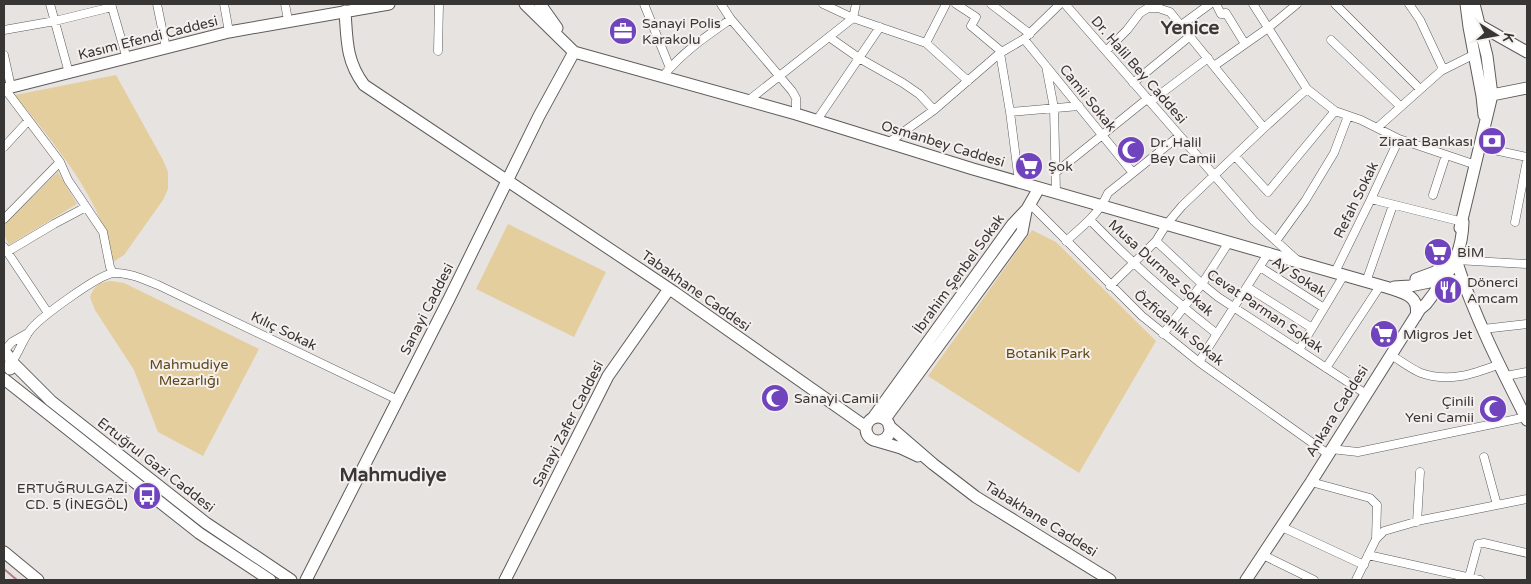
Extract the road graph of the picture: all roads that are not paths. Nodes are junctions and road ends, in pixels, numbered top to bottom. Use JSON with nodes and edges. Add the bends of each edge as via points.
{"nodes":[{"id":1,"x":50,"y":4,"type":"edge"},
{"id":2,"x":157,"y":4,"type":"edge"},
{"id":3,"x":224,"y":4,"type":"edge"},
{"id":4,"x":285,"y":4,"type":"edge"},
{"id":5,"x":389,"y":4,"type":"edge"},
{"id":6,"x":439,"y":4,"type":"edge"},
{"id":7,"x":525,"y":4,"type":"edge"},
{"id":8,"x":540,"y":4,"type":"edge"},
{"id":9,"x":721,"y":4,"type":"edge"},
{"id":10,"x":823,"y":4,"type":"edge"},
{"id":11,"x":856,"y":4,"type":"edge"},
{"id":12,"x":946,"y":4,"type":"edge"},
{"id":13,"x":956,"y":4,"type":"edge"},
{"id":14,"x":991,"y":4,"type":"edge"},
{"id":15,"x":1060,"y":4,"type":"edge"},
{"id":16,"x":1064,"y":4,"type":"edge"},
{"id":17,"x":1210,"y":4,"type":"edge"},
{"id":18,"x":1216,"y":4,"type":"edge"},
{"id":19,"x":1253,"y":4,"type":"edge"},
{"id":20,"x":1281,"y":4,"type":"edge"},
{"id":21,"x":1297,"y":4,"type":"edge"},
{"id":22,"x":1335,"y":4,"type":"edge"},
{"id":23,"x":111,"y":5,"type":"edge"},
{"id":24,"x":647,"y":5,"type":"edge"},
{"id":25,"x":1413,"y":5,"type":"edge"},
{"id":26,"x":1467,"y":5,"type":"edge"},
{"id":27,"x":1201,"y":6,"type":"edge"},
{"id":28,"x":350,"y":8,"type":"edge"},
{"id":29,"x":1285,"y":13,"type":"junction"},
{"id":30,"x":852,"y":18,"type":"junction"},
{"id":31,"x":731,"y":19,"type":"junction"},
{"id":32,"x":55,"y":20,"type":"junction"},
{"id":33,"x":288,"y":20,"type":"junction"},
{"id":34,"x":1180,"y":26,"type":"junction"},
{"id":35,"x":1474,"y":26,"type":"junction"},
{"id":36,"x":880,"y":27,"type":"junction"},
{"id":37,"x":1268,"y":28,"type":"junction"},
{"id":38,"x":4,"y":30,"type":"edge"},
{"id":39,"x":229,"y":32,"type":"junction"},
{"id":40,"x":1027,"y":36,"type":"junction"},
{"id":41,"x":829,"y":37,"type":"junction"},
{"id":42,"x":1189,"y":37,"type":"junction"},
{"id":43,"x":1331,"y":40,"type":"dead end"},
{"id":44,"x":926,"y":43,"type":"junction"},
{"id":45,"x":1245,"y":44,"type":"junction"},
{"id":46,"x":166,"y":48,"type":"junction"},
{"id":47,"x":438,"y":51,"type":"dead end"},
{"id":48,"x":1106,"y":51,"type":"junction"},
{"id":49,"x":574,"y":52,"type":"junction"},
{"id":50,"x":1001,"y":52,"type":"junction"},
{"id":51,"x":1527,"y":52,"type":"edge"},
{"id":52,"x":4,"y":54,"type":"edge"},
{"id":53,"x":1475,"y":54,"type":"junction"},
{"id":54,"x":859,"y":58,"type":"junction"},
{"id":55,"x":1208,"y":58,"type":"junction"},
{"id":56,"x":126,"y":59,"type":"junction"},
{"id":57,"x":1046,"y":66,"type":"junction"},
{"id":58,"x":1214,"y":66,"type":"junction"},
{"id":59,"x":1443,"y":69,"type":"junction"},
{"id":60,"x":666,"y":72,"type":"junction"},
{"id":61,"x":70,"y":73,"type":"junction"},
{"id":62,"x":779,"y":77,"type":"junction"},
{"id":63,"x":968,"y":81,"type":"junction"},
{"id":64,"x":1133,"y":83,"type":"junction"},
{"id":65,"x":7,"y":88,"type":"edge"},
{"id":66,"x":1527,"y":88,"type":"edge"},
{"id":67,"x":1307,"y":89,"type":"junction"},
{"id":68,"x":1420,"y":89,"type":"junction"},
{"id":69,"x":1487,"y":96,"type":"junction"},
{"id":70,"x":749,"y":100,"type":"junction"},
{"id":71,"x":1148,"y":101,"type":"junction"},
{"id":72,"x":1079,"y":106,"type":"junction"},
{"id":73,"x":1400,"y":106,"type":"junction"},
{"id":74,"x":1054,"y":108,"type":"junction"},
{"id":75,"x":934,"y":110,"type":"junction"},
{"id":76,"x":1335,"y":111,"type":"junction"},
{"id":77,"x":1010,"y":112,"type":"junction"},
{"id":78,"x":796,"y":114,"type":"junction"},
{"id":79,"x":1348,"y":116,"type":"junction"},
{"id":80,"x":816,"y":120,"type":"junction"},
{"id":81,"x":28,"y":121,"type":"junction"},
{"id":82,"x":1264,"y":128,"type":"junction"},
{"id":83,"x":1377,"y":128,"type":"junction"},
{"id":84,"x":1102,"y":136,"type":"junction"},
{"id":85,"x":1179,"y":136,"type":"junction"},
{"id":86,"x":1399,"y":139,"type":"junction"},
{"id":87,"x":888,"y":143,"type":"junction"},
{"id":88,"x":4,"y":146,"type":"edge"},
{"id":89,"x":1480,"y":147,"type":"junction"},
{"id":90,"x":1446,"y":155,"type":"junction"},
{"id":91,"x":1235,"y":156,"type":"junction"},
{"id":92,"x":1527,"y":158,"type":"edge"},
{"id":93,"x":60,"y":162,"type":"junction"},
{"id":94,"x":1476,"y":165,"type":"junction"},
{"id":95,"x":1056,"y":173,"type":"junction"},
{"id":96,"x":1132,"y":173,"type":"junction"},
{"id":97,"x":1214,"y":176,"type":"junction"},
{"id":98,"x":507,"y":181,"type":"junction"},
{"id":99,"x":1020,"y":182,"type":"junction"},
{"id":100,"x":1039,"y":188,"type":"junction"},
{"id":101,"x":1056,"y":192,"type":"junction"},
{"id":102,"x":1433,"y":195,"type":"dead end"},
{"id":103,"x":1371,"y":199,"type":"junction"},
{"id":104,"x":1393,"y":205,"type":"junction"},
{"id":105,"x":1103,"y":206,"type":"junction"},
{"id":106,"x":86,"y":207,"type":"junction"},
{"id":107,"x":1028,"y":207,"type":"junction"},
{"id":108,"x":4,"y":218,"type":"edge"},
{"id":109,"x":1090,"y":220,"type":"junction"},
{"id":110,"x":1463,"y":222,"type":"junction"},
{"id":111,"x":1515,"y":222,"type":"dead end"},
{"id":112,"x":1166,"y":225,"type":"junction"},
{"id":113,"x":1066,"y":241,"type":"junction"},
{"id":114,"x":1156,"y":241,"type":"junction"},
{"id":115,"x":1276,"y":241,"type":"junction"},
{"id":116,"x":1229,"y":242,"type":"junction"},
{"id":117,"x":1268,"y":252,"type":"junction"},
{"id":118,"x":6,"y":253,"type":"edge"},
{"id":119,"x":1454,"y":260,"type":"junction"},
{"id":120,"x":1298,"y":261,"type":"junction"},
{"id":121,"x":1134,"y":264,"type":"junction"},
{"id":122,"x":1527,"y":264,"type":"edge"},
{"id":123,"x":1260,"y":267,"type":"junction"},
{"id":124,"x":113,"y":273,"type":"junction"},
{"id":125,"x":1339,"y":274,"type":"junction"},
{"id":126,"x":1439,"y":276,"type":"junction"},
{"id":127,"x":1366,"y":282,"type":"junction"},
{"id":128,"x":1202,"y":284,"type":"junction"},
{"id":129,"x":1464,"y":285,"type":"junction"},
{"id":130,"x":1110,"y":286,"type":"junction"},
{"id":131,"x":1389,"y":287,"type":"junction"},
{"id":132,"x":1247,"y":288,"type":"junction"},
{"id":133,"x":669,"y":289,"type":"junction"},
{"id":134,"x":1184,"y":308,"type":"junction"},
{"id":135,"x":1234,"y":308,"type":"junction"},
{"id":136,"x":1324,"y":308,"type":"junction"},
{"id":137,"x":1418,"y":312,"type":"junction"},
{"id":138,"x":48,"y":313,"type":"junction"},
{"id":139,"x":1527,"y":324,"type":"edge"},
{"id":140,"x":1312,"y":328,"type":"junction"},
{"id":141,"x":1483,"y":329,"type":"junction"},
{"id":142,"x":29,"y":332,"type":"junction"},
{"id":143,"x":1163,"y":334,"type":"junction"},
{"id":144,"x":1217,"y":334,"type":"junction"},
{"id":145,"x":1299,"y":350,"type":"junction"},
{"id":146,"x":4,"y":351,"type":"edge"},
{"id":147,"x":1391,"y":355,"type":"junction"},
{"id":148,"x":12,"y":362,"type":"junction"},
{"id":149,"x":1199,"y":362,"type":"junction"},
{"id":150,"x":1500,"y":364,"type":"junction"},
{"id":151,"x":1326,"y":368,"type":"junction"},
{"id":152,"x":1527,"y":372,"type":"edge"},
{"id":153,"x":1506,"y":376,"type":"junction"},
{"id":154,"x":4,"y":377,"type":"edge"},
{"id":155,"x":1366,"y":394,"type":"junction"},
{"id":156,"x":398,"y":400,"type":"junction"},
{"id":157,"x":1527,"y":418,"type":"edge"},
{"id":158,"x":878,"y":422,"type":"junction"},
{"id":159,"x":876,"y":441,"type":"junction"},
{"id":160,"x":1330,"y":451,"type":"junction"},
{"id":161,"x":1484,"y":457,"type":"dead end"},
{"id":162,"x":933,"y":464,"type":"junction"},
{"id":163,"x":1420,"y":472,"type":"dead end"},
{"id":164,"x":1311,"y":482,"type":"junction"},
{"id":165,"x":1527,"y":498,"type":"edge"},
{"id":166,"x":1497,"y":505,"type":"junction"},
{"id":167,"x":1417,"y":522,"type":"junction"},
{"id":168,"x":1282,"y":526,"type":"junction"},
{"id":169,"x":1376,"y":539,"type":"junction"},
{"id":170,"x":4,"y":552,"type":"edge"},
{"id":171,"x":1527,"y":554,"type":"edge"},
{"id":172,"x":1263,"y":555,"type":"junction"},
{"id":173,"x":1368,"y":555,"type":"junction"},
{"id":174,"x":1364,"y":564,"type":"junction"},
{"id":175,"x":1448,"y":576,"type":"edge"},
{"id":176,"x":1468,"y":577,"type":"junction"},
{"id":177,"x":1311,"y":579,"type":"edge"},
{"id":178,"x":38,"y":580,"type":"edge"},
{"id":179,"x":270,"y":580,"type":"edge"},
{"id":180,"x":291,"y":580,"type":"edge"},
{"id":181,"x":306,"y":580,"type":"edge"},
{"id":182,"x":505,"y":580,"type":"edge"},
{"id":183,"x":1110,"y":580,"type":"edge"},
{"id":184,"x":1246,"y":580,"type":"edge"},
{"id":185,"x":1356,"y":580,"type":"edge"},
{"id":186,"x":1480,"y":580,"type":"edge"}],
"edges":[{"from":1,"to":32,"type":"street"},
{"from":2,"to":46,"type":"street"},
{"from":3,"to":39,"type":"street"},
{"from":4,"to":33,"type":"street"},
{"from":5,"to":28,"type":"street","name":"Kasım Efendi Caddesi"},
{"from":6,"to":47,"type":"street"},
{"from":7,"to":49,"type":"street","name":"Osmanbey Caddesi"},
{"from":8,"to":49,"type":"street"},
{"from":9,"to":31,"type":"street"},
{"from":10,"to":30,"type":"street"},
{"from":11,"to":30,"type":"street"},
{"from":12,"to":44,"type":"street"},
{"from":13,"to":50,"type":"street","via":[[976,17],[972,26]]},
{"from":14,"to":40,"type":"street","name":"Camii Sokak"},
{"from":15,"to":40,"type":"street"},
{"from":16,"to":48,"type":"street","name":"Dr. Halil Bey Caddesi"},
{"from":17,"to":27,"type":"street"},
{"from":18,"to":45,"type":"street","via":[[1221,14],[1226,13]]},
{"from":19,"to":37,"type":"street"},
{"from":20,"to":29,"type":"street"},
{"from":21,"to":29,"type":"street"},
{"from":22,"to":68,"type":"street"},
{"from":23,"to":32,"type":"street"},
{"from":23,"to":56,"type":"street"},
{"from":24,"to":60,"type":"street"},
{"from":25,"to":59,"type":"street"},
{"from":26,"to":35,"type":"street"},
{"from":27,"to":34,"type":"street"},
{"from":28,"to":33,"type":"street","name":"Kasım Efendi Caddesi"},
{"from":28,"to":98,"type":"street","name":"Tabakhane Caddesi","via":[[348,50],[355,73],[364,85]]},
{"from":29,"to":37,"type":"street"},
{"from":30,"to":36,"type":"street"},
{"from":30,"to":41,"type":"street"},
{"from":31,"to":60,"type":"street","via":[[689,48]]},
{"from":31,"to":62,"type":"street"},
{"from":32,"to":38,"type":"street"},
{"from":32,"to":61,"type":"street"},
{"from":33,"to":39,"type":"street","name":"Kasım Efendi Caddesi"},
{"from":34,"to":42,"type":"street"},
{"from":34,"to":48,"type":"street","via":[[1170,12],[1148,8]]},
{"from":35,"to":51,"type":"street"},
{"from":35,"to":53,"type":"street"},
{"from":35,"to":69,"type":"street","via":[[1487,56]]},
{"from":36,"to":44,"type":"street"},
{"from":36,"to":54,"type":"street"},
{"from":37,"to":45,"type":"street"},
{"from":37,"to":67,"type":"street"},
{"from":39,"to":46,"type":"street","name":"Kasım Efendi Caddesi"},
{"from":40,"to":50,"type":"street"},
{"from":40,"to":57,"type":"street","name":"Camii Sokak"},
{"from":41,"to":54,"type":"street"},
{"from":41,"to":62,"type":"street"},
{"from":42,"to":55,"type":"street"},
{"from":42,"to":64,"type":"street"},
{"from":43,"to":73,"type":"street"},
{"from":44,"to":63,"type":"street"},
{"from":45,"to":58,"type":"street"},
{"from":46,"to":56,"type":"street","name":"Kasım Efendi Caddesi"},
{"from":48,"to":64,"type":"street","name":"Dr. Halil Bey Caddesi"},
{"from":49,"to":60,"type":"street","name":"Osmanbey Caddesi"},
{"from":49,"to":98,"type":"street","name":"Sanayi Caddesi"},
{"from":50,"to":63,"type":"street"},
{"from":50,"to":77,"type":"street"},
{"from":52,"to":65,"type":"street"},
{"from":53,"to":59,"type":"street"},
{"from":53,"to":69,"type":"street"},
{"from":54,"to":75,"type":"street","via":[[903,82]]},
{"from":54,"to":80,"type":"street"},
{"from":55,"to":58,"type":"street"},
{"from":55,"to":71,"type":"street"},
{"from":56,"to":61,"type":"street","name":"Kasım Efendi Caddesi"},
{"from":57,"to":72,"type":"street","name":"Camii Sokak"},
{"from":57,"to":74,"type":"street"},
{"from":58,"to":82,"type":"street"},
{"from":59,"to":68,"type":"street"},
{"from":60,"to":70,"type":"street","name":"Osmanbey Caddesi"},
{"from":61,"to":65,"type":"street","name":"Kasım Efendi Caddesi"},
{"from":62,"to":70,"type":"street"},
{"from":62,"to":78,"type":"street","via":[[796,98]]},
{"from":63,"to":75,"type":"street"},
{"from":64,"to":71,"type":"street","name":"Dr. Halil Bey Caddesi"},
{"from":65,"to":81,"type":"street"},
{"from":66,"to":69,"type":"street"},
{"from":67,"to":76,"type":"street"},
{"from":67,"to":82,"type":"street"},
{"from":68,"to":73,"type":"street"},
{"from":69,"to":89,"type":"street","name":"Ankara Caddesi"},
{"from":70,"to":78,"type":"street","name":"Osmanbey Caddesi"},
{"from":71,"to":84,"type":"street"},
{"from":71,"to":85,"type":"street","name":"Dr. Halil Bey Caddesi"},
{"from":72,"to":74,"type":"street"},
{"from":72,"to":84,"type":"street","name":"Camii Sokak"},
{"from":73,"to":83,"type":"street"},
{"from":74,"to":77,"type":"street"},
{"from":74,"to":95,"type":"street"},
{"from":75,"to":87,"type":"street"},
{"from":76,"to":79,"type":"street"},
{"from":76,"to":91,"type":"street","via":[[1268,192]]},
{"from":77,"to":99,"type":"street"},
{"from":78,"to":80,"type":"street","name":"Osmanbey Caddesi"},
{"from":79,"to":83,"type":"street"},
{"from":79,"to":115,"type":"street","via":[[1334,153]]},
{"from":80,"to":87,"type":"street","name":"Osmanbey Caddesi"},
{"from":81,"to":88,"type":"street"},
{"from":81,"to":93,"type":"street"},
{"from":82,"to":91,"type":"street"},
{"from":83,"to":86,"type":"street"},
{"from":84,"to":95,"type":"street"},
{"from":84,"to":96,"type":"street","name":"Camii Sokak"},
{"from":85,"to":96,"type":"street"},
{"from":85,"to":97,"type":"street","name":"Dr. Halil Bey Caddesi"},
{"from":86,"to":90,"type":"street"},
{"from":86,"to":103,"type":"street","name":"Refah Sokak"},
{"from":87,"to":99,"type":"street","name":"Osmanbey Caddesi"},
{"from":89,"to":92,"type":"street"},
{"from":89,"to":94,"type":"street","name":"Ankara Caddesi"},
{"from":90,"to":94,"type":"street"},
{"from":90,"to":102,"type":"street"},
{"from":91,"to":97,"type":"street"},
{"from":92,"to":111,"type":"street"},
{"from":93,"to":106,"type":"street"},
{"from":93,"to":108,"type":"street"},
{"from":94,"to":110,"type":"street","name":"Ankara Caddesi"},
{"from":95,"to":101,"type":"street"},
{"from":96,"to":105,"type":"street","via":[[1108,193]]},
{"from":97,"to":112,"type":"street"},
{"from":97,"to":115,"type":"street","name":"Dr. Halil Bey Caddesi"},
{"from":98,"to":133,"type":"street","name":"Tabakhane Caddesi"},
{"from":98,"to":156,"type":"street","name":"Sanayi Caddesi"},
{"from":99,"to":100,"type":"street","name":"Osmanbey Caddesi"},
{"from":100,"to":101,"type":"street","name":"Osmanbey Caddesi"},
{"from":100,"to":107,"type":"street","name":"İbrahim Şenbel Sokak"},
{"from":101,"to":105,"type":"street","name":"Osmanbey Caddesi"},
{"from":103,"to":104,"type":"street"},
{"from":103,"to":125,"type":"street","name":"Refah Sokak"},
{"from":104,"to":110,"type":"street"},
{"from":104,"to":127,"type":"street"},
{"from":105,"to":109,"type":"street"},
{"from":105,"to":112,"type":"street","name":"Osmanbey Caddesi"},
{"from":106,"to":118,"type":"street"},
{"from":106,"to":124,"type":"street","via":[[103,232]]},
{"from":107,"to":113,"type":"street","name":"Özfidanlık Sokak"},
{"from":107,"to":158,"type":"street","name":"İbrahim Şenbel Sokak","via":[[1022,232],[958,309]]},
{"from":109,"to":113,"type":"street"},
{"from":109,"to":121,"type":"street","name":"Musa Durmez Sokak"},
{"from":110,"to":119,"type":"street","name":"Ankara Caddesi","via":[[1463,234]]},
{"from":112,"to":114,"type":"street"},
{"from":112,"to":116,"type":"street","name":"Osmanbey Caddesi"},
{"from":113,"to":130,"type":"street","name":"Özfidanlık Sokak"},
{"from":114,"to":121,"type":"street"},
{"from":114,"to":128,"type":"street","name":"Cevat Parman Sokak"},
{"from":115,"to":120,"type":"street","name":"Dr. Halil Bey Caddesi"},
{"from":116,"to":117,"type":"street","name":"Osmanbey Caddesi"},
{"from":116,"to":128,"type":"street"},
{"from":117,"to":120,"type":"street","name":"Osmanbey Caddesi"},
{"from":117,"to":123,"type":"street"},
{"from":118,"to":138,"type":"street"},
{"from":119,"to":122,"type":"street"},
{"from":119,"to":126,"type":"street","name":"Ankara Caddesi"},
{"from":119,"to":129,"type":"street"},
{"from":120,"to":125,"type":"street","name":"Osmanbey Caddesi"},
{"from":121,"to":130,"type":"street"},
{"from":121,"to":134,"type":"street","name":"Musa Durmez Sokak"},
{"from":123,"to":132,"type":"street"},
{"from":123,"to":136,"type":"street","name":"Ay Sokak"},
{"from":124,"to":138,"type":"street"},
{"from":124,"to":156,"type":"street","name":"Kılıç Sokak","via":[[158,285]]},
{"from":125,"to":127,"type":"street","name":"Osmanbey Caddesi"},
{"from":125,"to":136,"type":"street","name":"Refah Sokak"},
{"from":126,"to":129,"type":"street"},
{"from":126,"to":131,"type":"street"},
{"from":126,"to":137,"type":"street","name":"Ankara Caddesi","via":[[1426,304]]},
{"from":127,"to":131,"type":"street","name":"Osmanbey Caddesi"},
{"from":128,"to":134,"type":"street"},
{"from":128,"to":135,"type":"street","name":"Cevat Parman Sokak"},
{"from":129,"to":141,"type":"street"},
{"from":130,"to":143,"type":"street","name":"Özfidanlık Sokak"},
{"from":131,"to":137,"type":"street","name":"Osmanbey Caddesi","via":[[1412,298]]},
{"from":131,"to":151,"type":"street"},
{"from":132,"to":135,"type":"street"},
{"from":132,"to":140,"type":"street"},
{"from":133,"to":158,"type":"street","name":"Tabakhane Caddesi"},
{"from":133,"to":182,"type":"street","name":"Sanayi Zafer Caddesi","via":[[608,376]]},
{"from":134,"to":143,"type":"street"},
{"from":134,"to":144,"type":"street","name":"Musa Durmez Sokak"},
{"from":135,"to":144,"type":"street"},
{"from":135,"to":145,"type":"street","name":"Cevat Parman Sokak"},
{"from":136,"to":140,"type":"street","name":"Refah Sokak"},
{"from":137,"to":147,"type":"street","name":"Ankara Caddesi"},
{"from":138,"to":142,"type":"street"},
{"from":139,"to":141,"type":"street"},
{"from":140,"to":145,"type":"street","name":"Refah Sokak"},
{"from":141,"to":150,"type":"street"},
{"from":142,"to":146,"type":"street"},
{"from":142,"to":148,"type":"street"},
{"from":143,"to":149,"type":"street","name":"Özfidanlık Sokak"},
{"from":144,"to":149,"type":"street"},
{"from":145,"to":151,"type":"street","name":"Cevat Parman Sokak"},
{"from":146,"to":148,"type":"street","name":"Ertuğrul Gazi Caddesi"},
{"from":147,"to":150,"type":"street","via":[[1420,372],[1448,378],[1473,374]]},
{"from":147,"to":155,"type":"street","name":"Ankara Caddesi"},
{"from":148,"to":154,"type":"street"},
{"from":148,"to":180,"type":"street","name":"Ertuğrul Gazi Caddesi","via":[[51,401],[206,523]]},
{"from":149,"to":160,"type":"street","name":"Özfidanlık Sokak"},
{"from":150,"to":153,"type":"street"},
{"from":151,"to":155,"type":"street","name":"Cevat Parman Sokak"},
{"from":152,"to":153,"type":"street"},
{"from":153,"to":157,"type":"street"},
{"from":154,"to":179,"type":"street","name":"Ertuğrul Gazi Caddesi","via":[[199,533]]},
{"from":155,"to":160,"type":"street","name":"Ankara Caddesi"},
{"from":156,"to":181,"type":"street","name":"Sanayi Caddesi"},
{"from":157,"to":160,"type":"street","via":[[1358,452]]},
{"from":158,"to":159,"type":"street","via":[[869,437]]},
{"from":158,"to":159,"type":"street","name":"İbrahim Şenbel Sokak","via":[[890,430],[883,440]]},
{"from":158,"to":162,"type":"street"},
{"from":159,"to":162,"type":"street","via":[[901,448]]},
{"from":160,"to":164,"type":"street","name":"Ankara Caddesi"},
{"from":161,"to":166,"type":"street"},
{"from":162,"to":183,"type":"street","name":"Tabakhane Caddesi","via":[[976,497]]},
{"from":163,"to":167,"type":"street"},
{"from":164,"to":168,"type":"street","name":"Ankara Caddesi"},
{"from":164,"to":169,"type":"street","via":[[1370,498],[1377,505]]},
{"from":165,"to":166,"type":"street"},
{"from":166,"to":167,"type":"street"},
{"from":167,"to":169,"type":"street","via":[[1384,531]]},
{"from":168,"to":172,"type":"street","name":"Ankara Caddesi"},
{"from":168,"to":174,"type":"street"},
{"from":169,"to":173,"type":"street"},
{"from":170,"to":178,"type":"street"},
{"from":171,"to":176,"type":"street","via":[[1478,544]]},
{"from":172,"to":177,"type":"street"},
{"from":172,"to":184,"type":"street","name":"Ankara Caddesi"},
{"from":173,"to":174,"type":"street"},
{"from":173,"to":175,"type":"street"},
{"from":174,"to":185,"type":"street"},
{"from":175,"to":176,"type":"street"},
{"from":176,"to":186,"type":"street"}]}
